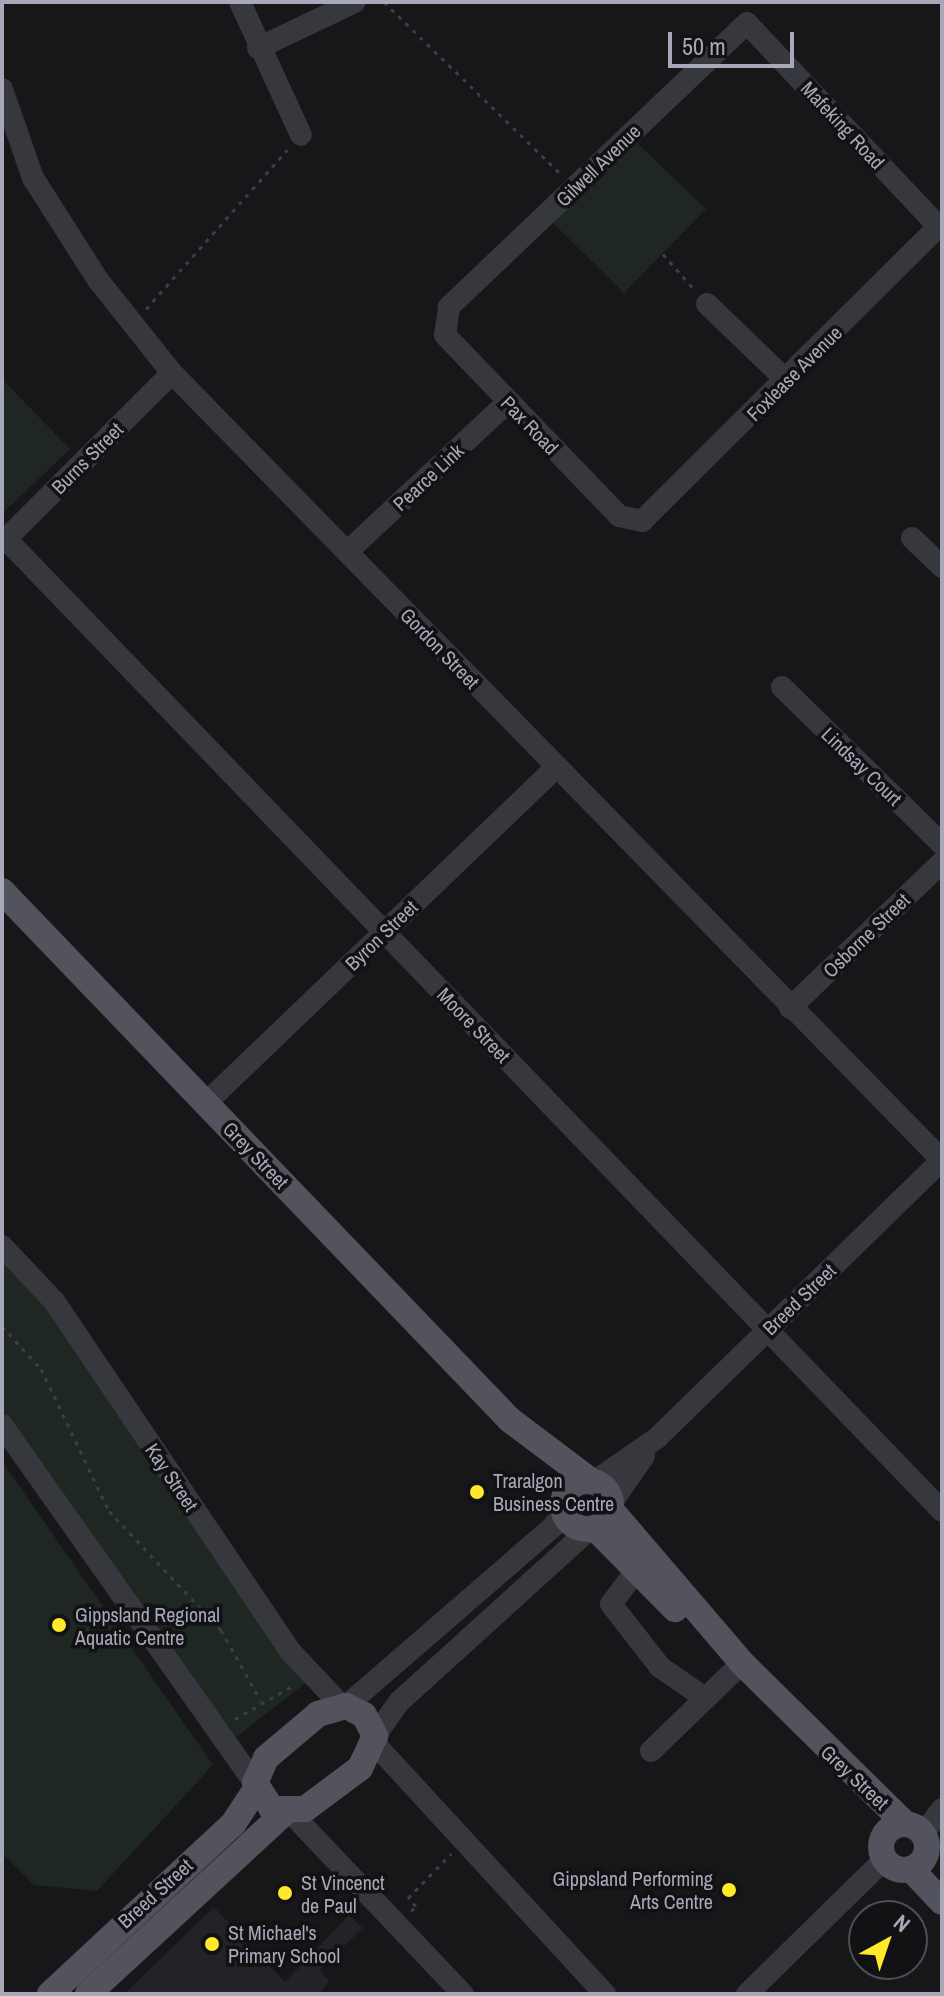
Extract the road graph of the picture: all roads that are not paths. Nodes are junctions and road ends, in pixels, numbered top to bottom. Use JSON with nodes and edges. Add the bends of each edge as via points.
{"nodes":[{"id":1,"x":240,"y":2,"type":"edge"},
{"id":2,"x":355,"y":2,"type":"edge"},
{"id":3,"x":747,"y":23,"type":"joint"},
{"id":4,"x":258,"y":48,"type":"junction"},
{"id":5,"x":2,"y":89,"type":"edge"},
{"id":6,"x":301,"y":135,"type":"road end"},
{"id":7,"x":940,"y":225,"type":"edge"},
{"id":8,"x":707,"y":304,"type":"road end"},
{"id":9,"x":449,"y":307,"type":"joint"},
{"id":10,"x":172,"y":373,"type":"junction"},
{"id":11,"x":787,"y":381,"type":"junction"},
{"id":12,"x":508,"y":402,"type":"junction"},
{"id":13,"x":642,"y":521,"type":"joint"},
{"id":14,"x":912,"y":538,"type":"dead end"},
{"id":15,"x":4,"y":541,"type":"edge"},
{"id":16,"x":347,"y":552,"type":"junction"},
{"id":17,"x":942,"y":567,"type":"edge"},
{"id":18,"x":782,"y":687,"type":"dead end"},
{"id":19,"x":556,"y":767,"type":"junction"},
{"id":20,"x":942,"y":844,"type":"edge"},
{"id":21,"x":942,"y":862,"type":"edge"},
{"id":22,"x":2,"y":891,"type":"edge"},
{"id":23,"x":384,"y":931,"type":"junction"},
{"id":24,"x":790,"y":1008,"type":"junction"},
{"id":25,"x":206,"y":1103,"type":"junction"},
{"id":26,"x":942,"y":1160,"type":"edge"},
{"id":27,"x":2,"y":1246,"type":"edge"},
{"id":28,"x":768,"y":1329,"type":"junction"},
{"id":29,"x":510,"y":1420,"type":"junction"},
{"id":30,"x":2,"y":1425,"type":"edge"},
{"id":31,"x":657,"y":1438,"type":"junction"},
{"id":32,"x":592,"y":1481,"type":"junction"},
{"id":33,"x":563,"y":1505,"type":"junction"},
{"id":34,"x":942,"y":1511,"type":"edge"},
{"id":35,"x":602,"y":1517,"type":"junction"},
{"id":36,"x":636,"y":1571,"type":"junction"},
{"id":37,"x":719,"y":1637,"type":"junction"},
{"id":38,"x":742,"y":1663,"type":"junction"},
{"id":39,"x":705,"y":1698,"type":"junction"},
{"id":40,"x":345,"y":1706,"type":"junction"},
{"id":41,"x":375,"y":1740,"type":"junction"},
{"id":42,"x":651,"y":1751,"type":"dead end"},
{"id":43,"x":255,"y":1786,"type":"junction"},
{"id":44,"x":942,"y":1809,"type":"edge"},
{"id":45,"x":287,"y":1813,"type":"junction"},
{"id":46,"x":911,"y":1849,"type":"edge"},
{"id":47,"x":942,"y":1902,"type":"edge"},
{"id":48,"x":50,"y":1994,"type":"edge"},
{"id":49,"x":88,"y":1994,"type":"edge"},
{"id":50,"x":463,"y":1994,"type":"edge"},
{"id":51,"x":605,"y":1994,"type":"edge"},
{"id":52,"x":747,"y":1994,"type":"edge"}],
"edges":[{"from":1,"to":4,"type":"street"},
{"from":2,"to":4,"type":"street"},
{"from":3,"to":7,"type":"street","name":"Mafeking Road"},
{"from":3,"to":9,"type":"street","name":"Gilwell Avenue"},
{"from":4,"to":6,"type":"street"},
{"from":5,"to":10,"type":"street","name":"Gordon Street","via":[[33,178]]},
{"from":7,"to":11,"type":"street","name":"Foxlease Avenue"},
{"from":8,"to":11,"type":"street"},
{"from":9,"to":12,"type":"street","name":"Pax Road","via":[[445,335]]},
{"from":10,"to":15,"type":"street","name":"Burns Street"},
{"from":10,"to":16,"type":"street","name":"Gordon Street"},
{"from":11,"to":13,"type":"street","name":"Foxlease Avenue"},
{"from":12,"to":13,"type":"street","name":"Pax Road","via":[[619,516]]},
{"from":12,"to":16,"type":"street","name":"Pearce Link"},
{"from":14,"to":17,"type":"street"},
{"from":15,"to":23,"type":"street","name":"Moore Street"},
{"from":16,"to":19,"type":"street","name":"Gordon Street"},
{"from":18,"to":20,"type":"street","name":"Lindsay Court"},
{"from":19,"to":23,"type":"street","name":"Byron Street"},
{"from":19,"to":24,"type":"street","name":"Gordon Street"},
{"from":21,"to":24,"type":"street","name":"Osborne Street"},
{"from":22,"to":25,"type":"main road","name":"Grey Street"},
{"from":23,"to":25,"type":"street","name":"Byron Street"},
{"from":23,"to":28,"type":"street","name":"Moore Street"},
{"from":24,"to":26,"type":"street","name":"Gordon Street"},
{"from":25,"to":29,"type":"main road","name":"Grey Street"},
{"from":26,"to":28,"type":"street","name":"Breed Street"},
{"from":27,"to":40,"type":"street","name":"Kay Street","via":[[54,1301],[312,1678]]},
{"from":28,"to":31,"type":"street","name":"Breed Street"},
{"from":28,"to":34,"type":"street","name":"Moore Street"},
{"from":29,"to":32,"type":"main road","name":"Grey Street"},
{"from":29,"to":33,"type":"main road","name":"Grey Street"},
{"from":30,"to":43,"type":"street","via":[[221,1728]]},
{"from":31,"to":32,"type":"street","name":"Breed Street"},
{"from":31,"to":35,"type":"street","name":"Breed Street"},
{"from":32,"to":33,"type":"main road","via":[[575,1483]]},
{"from":32,"to":35,"type":"main road","name":"Grey Street"},
{"from":33,"to":35,"type":"main road","via":[[568,1520]]},
{"from":33,"to":40,"type":"street","via":[[555,1525]]},
{"from":35,"to":36,"type":"main road","name":"Grey Street"},
{"from":35,"to":37,"type":"main road","name":"Grey Street"},
{"from":35,"to":41,"type":"street","name":"Breed Street","via":[[399,1702]]},
{"from":36,"to":37,"type":"main road","name":"Grey Street","via":[[683,1616]]},
{"from":36,"to":39,"type":"street","via":[[611,1604],[660,1667]]},
{"from":37,"to":38,"type":"main road","name":"Grey Street"},
{"from":38,"to":39,"type":"street"},
{"from":38,"to":46,"type":"main road","name":"Grey Street"},
{"from":39,"to":42,"type":"street"},
{"from":40,"to":41,"type":"main road","via":[[364,1715]]},
{"from":40,"to":43,"type":"main road","name":"Breed Street","via":[[282,1741]]},
{"from":41,"to":45,"type":"main road","name":"Breed Street","via":[[349,1780]]},
{"from":41,"to":51,"type":"street"},
{"from":43,"to":45,"type":"main road"},
{"from":43,"to":48,"type":"main road","name":"Breed Street","via":[[233,1824]]},
{"from":44,"to":46,"type":"street"},
{"from":45,"to":49,"type":"main road","name":"Breed Street"},
{"from":45,"to":50,"type":"street"},
{"from":46,"to":47,"type":"main road","name":"Grey Street"},
{"from":46,"to":52,"type":"street"}]}
